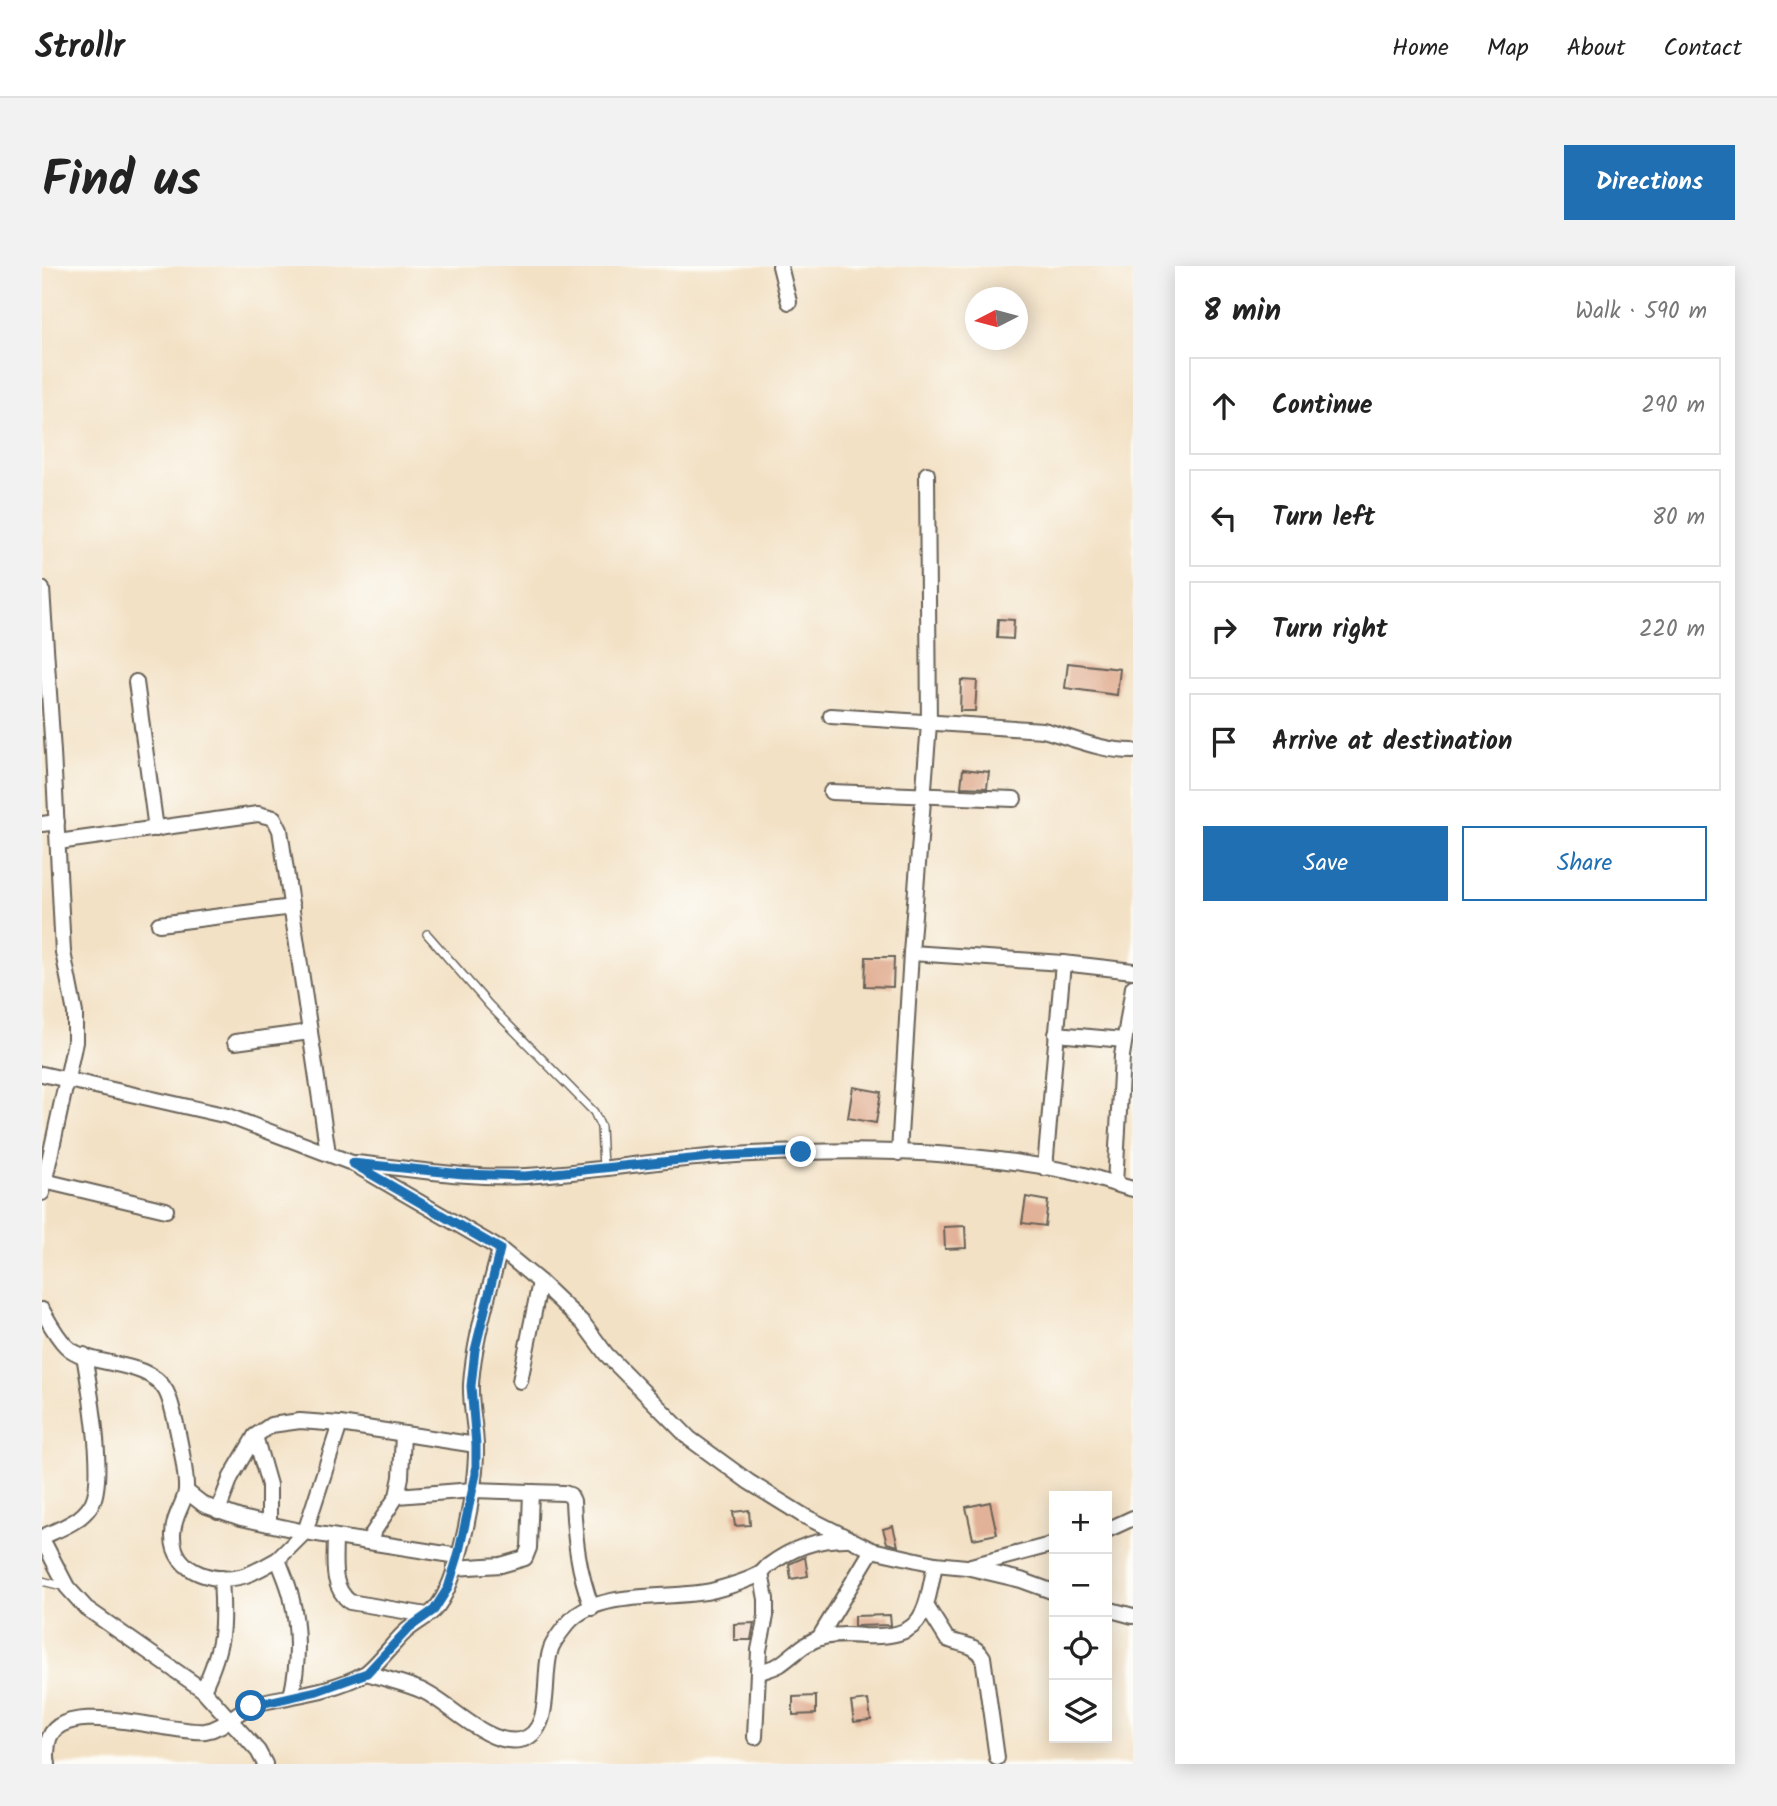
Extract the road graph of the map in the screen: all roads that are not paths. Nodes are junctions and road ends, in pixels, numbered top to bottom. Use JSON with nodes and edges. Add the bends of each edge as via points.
{"nodes":[{"id":1,"x":780,"y":266,"type":"edge"},
{"id":2,"x":789,"y":302,"type":"dead end"},
{"id":3,"x":927,"y":474,"type":"dead end"},
{"id":4,"x":42,"y":589,"type":"edge"},
{"id":5,"x":43,"y":607,"type":"edge"},
{"id":6,"x":136,"y":682,"type":"dead end"},
{"id":7,"x":46,"y":709,"type":"edge"},
{"id":8,"x":831,"y":716,"type":"dead end"},
{"id":9,"x":929,"y":724,"type":"junction"},
{"id":10,"x":1133,"y":751,"type":"edge"},
{"id":11,"x":831,"y":792,"type":"dead end"},
{"id":12,"x":922,"y":795,"type":"junction"},
{"id":13,"x":1014,"y":799,"type":"dead end"},
{"id":14,"x":49,"y":823,"type":"edge"},
{"id":15,"x":156,"y":829,"type":"junction"},
{"id":16,"x":58,"y":842,"type":"junction"},
{"id":17,"x":292,"y":907,"type":"junction"},
{"id":18,"x":159,"y":924,"type":"dead end"},
{"id":19,"x":427,"y":934,"type":"dead end"},
{"id":20,"x":911,"y":953,"type":"junction"},
{"id":21,"x":1063,"y":963,"type":"junction"},
{"id":22,"x":1133,"y":971,"type":"edge"},
{"id":23,"x":1133,"y":987,"type":"edge"},
{"id":24,"x":310,"y":1032,"type":"junction"},
{"id":25,"x":1056,"y":1034,"type":"junction"},
{"id":26,"x":1124,"y":1040,"type":"junction"},
{"id":27,"x":235,"y":1042,"type":"dead end"},
{"id":28,"x":42,"y":1074,"type":"edge"},
{"id":29,"x":66,"y":1079,"type":"junction"},
{"id":30,"x":328,"y":1153,"type":"junction"},
{"id":31,"x":899,"y":1153,"type":"junction"},
{"id":32,"x":352,"y":1163,"type":"junction"},
{"id":33,"x":603,"y":1168,"type":"junction"},
{"id":34,"x":1045,"y":1168,"type":"junction"},
{"id":35,"x":1115,"y":1184,"type":"junction"},
{"id":36,"x":43,"y":1187,"type":"edge"},
{"id":37,"x":1133,"y":1189,"type":"edge"},
{"id":38,"x":166,"y":1210,"type":"dead end"},
{"id":39,"x":500,"y":1249,"type":"junction"},
{"id":40,"x":540,"y":1282,"type":"junction"},
{"id":41,"x":42,"y":1310,"type":"edge"},
{"id":42,"x":84,"y":1355,"type":"junction"},
{"id":43,"x":520,"y":1381,"type":"dead end"},
{"id":44,"x":340,"y":1424,"type":"junction"},
{"id":45,"x":403,"y":1434,"type":"junction"},
{"id":46,"x":256,"y":1436,"type":"junction"},
{"id":47,"x":476,"y":1445,"type":"junction"},
{"id":48,"x":472,"y":1490,"type":"junction"},
{"id":49,"x":186,"y":1491,"type":"junction"},
{"id":50,"x":531,"y":1492,"type":"junction"},
{"id":51,"x":397,"y":1496,"type":"junction"},
{"id":52,"x":218,"y":1511,"type":"junction"},
{"id":53,"x":1133,"y":1518,"type":"edge"},
{"id":54,"x":269,"y":1524,"type":"junction"},
{"id":55,"x":1112,"y":1528,"type":"edge"},
{"id":56,"x":305,"y":1532,"type":"junction"},
{"id":57,"x":335,"y":1537,"type":"junction"},
{"id":58,"x":42,"y":1538,"type":"edge"},
{"id":59,"x":848,"y":1539,"type":"junction"},
{"id":60,"x":367,"y":1542,"type":"junction"},
{"id":61,"x":1049,"y":1545,"type":"edge"},
{"id":62,"x":872,"y":1550,"type":"junction"},
{"id":63,"x":278,"y":1559,"type":"junction"},
{"id":64,"x":456,"y":1562,"type":"junction"},
{"id":65,"x":935,"y":1564,"type":"junction"},
{"id":66,"x":966,"y":1567,"type":"junction"},
{"id":67,"x":761,"y":1573,"type":"junction"},
{"id":68,"x":221,"y":1578,"type":"junction"},
{"id":69,"x":42,"y":1581,"type":"edge"},
{"id":70,"x":67,"y":1587,"type":"junction"},
{"id":71,"x":1049,"y":1590,"type":"edge"},
{"id":72,"x":927,"y":1607,"type":"junction"},
{"id":73,"x":592,"y":1608,"type":"junction"},
{"id":74,"x":1112,"y":1610,"type":"edge"},
{"id":75,"x":428,"y":1615,"type":"junction"},
{"id":76,"x":1133,"y":1616,"type":"edge"},
{"id":77,"x":819,"y":1638,"type":"junction"},
{"id":78,"x":367,"y":1673,"type":"junction"},
{"id":79,"x":758,"y":1673,"type":"junction"},
{"id":80,"x":203,"y":1690,"type":"junction"},
{"id":81,"x":291,"y":1696,"type":"junction"},
{"id":82,"x":231,"y":1719,"type":"junction"},
{"id":83,"x":755,"y":1737,"type":"dead end"},
{"id":84,"x":997,"y":1758,"type":"dead end"},
{"id":85,"x":48,"y":1764,"type":"edge"},
{"id":86,"x":265,"y":1764,"type":"edge"}],
"edges":[{"from":1,"to":2,"type":"street"},
{"from":3,"to":9,"type":"street"},
{"from":4,"to":5,"type":"street"},
{"from":5,"to":7,"type":"street"},
{"from":6,"to":15,"type":"street"},
{"from":7,"to":14,"type":"street"},
{"from":8,"to":9,"type":"street"},
{"from":9,"to":10,"type":"street","via":[[1043,730],[1098,748]]},
{"from":9,"to":12,"type":"street"},
{"from":11,"to":12,"type":"street"},
{"from":12,"to":13,"type":"street"},
{"from":12,"to":20,"type":"street"},
{"from":14,"to":16,"type":"street"},
{"from":15,"to":16,"type":"street"},
{"from":15,"to":17,"type":"street","via":[[258,814],[274,818],[281,830]]},
{"from":16,"to":29,"type":"street","via":[[63,952],[75,1013],[75,1042]]},
{"from":17,"to":18,"type":"street"},
{"from":17,"to":24,"type":"street"},
{"from":19,"to":33,"type":"lane","via":[[594,1112],[601,1127]]},
{"from":20,"to":21,"type":"street"},
{"from":20,"to":31,"type":"street"},
{"from":21,"to":22,"type":"street"},
{"from":21,"to":25,"type":"street"},
{"from":23,"to":26,"type":"street"},
{"from":24,"to":27,"type":"street"},
{"from":24,"to":30,"type":"street"},
{"from":25,"to":26,"type":"street"},
{"from":25,"to":34,"type":"street"},
{"from":26,"to":35,"type":"street"},
{"from":28,"to":29,"type":"street"},
{"from":29,"to":30,"type":"street","via":[[228,1116]]},
{"from":29,"to":36,"type":"street"},
{"from":30,"to":32,"type":"street"},
{"from":31,"to":33,"type":"street","via":[[734,1155]]},
{"from":31,"to":34,"type":"street"},
{"from":32,"to":33,"type":"street","via":[[525,1176]]},
{"from":32,"to":39,"type":"street"},
{"from":34,"to":35,"type":"street"},
{"from":35,"to":37,"type":"street"},
{"from":36,"to":38,"type":"street"},
{"from":39,"to":40,"type":"street"},
{"from":39,"to":47,"type":"street","via":[[475,1350],[471,1386]]},
{"from":40,"to":43,"type":"street"},
{"from":40,"to":59,"type":"street","via":[[690,1439],[749,1482]]},
{"from":41,"to":42,"type":"street","via":[[66,1346]]},
{"from":42,"to":49,"type":"street","via":[[154,1378],[165,1390]]},
{"from":42,"to":58,"type":"street","via":[[95,1435],[93,1504],[81,1518]]},
{"from":44,"to":45,"type":"street"},
{"from":44,"to":46,"type":"street","via":[[300,1421],[271,1425]]},
{"from":44,"to":56,"type":"street"},
{"from":45,"to":47,"type":"street"},
{"from":45,"to":51,"type":"street"},
{"from":46,"to":52,"type":"street","via":[[231,1477]]},
{"from":46,"to":54,"type":"street","via":[[269,1485]]},
{"from":47,"to":48,"type":"street"},
{"from":48,"to":50,"type":"street"},
{"from":48,"to":51,"type":"street"},
{"from":48,"to":64,"type":"street"},
{"from":49,"to":52,"type":"street"},
{"from":49,"to":68,"type":"street","via":[[174,1519],[173,1540],[182,1562],[194,1574]]},
{"from":50,"to":64,"type":"street","via":[[525,1558],[500,1565]]},
{"from":50,"to":73,"type":"street","via":[[570,1495],[575,1550]]},
{"from":51,"to":60,"type":"street"},
{"from":52,"to":54,"type":"street"},
{"from":53,"to":55,"type":"street"},
{"from":54,"to":56,"type":"street"},
{"from":56,"to":57,"type":"street"},
{"from":56,"to":63,"type":"street"},
{"from":57,"to":60,"type":"street"},
{"from":57,"to":75,"type":"street","via":[[337,1587],[350,1602]]},
{"from":58,"to":70,"type":"street"},
{"from":59,"to":62,"type":"street"},
{"from":59,"to":67,"type":"street","via":[[806,1544]]},
{"from":60,"to":64,"type":"street"},
{"from":61,"to":66,"type":"street"},
{"from":62,"to":65,"type":"street"},
{"from":62,"to":77,"type":"street"},
{"from":63,"to":68,"type":"street","via":[[248,1575]]},
{"from":63,"to":81,"type":"street","via":[[291,1596],[297,1646]]},
{"from":64,"to":75,"type":"street","via":[[448,1588]]},
{"from":65,"to":66,"type":"street"},
{"from":65,"to":72,"type":"street"},
{"from":66,"to":71,"type":"street"},
{"from":67,"to":73,"type":"street","via":[[713,1591],[613,1601]]},
{"from":67,"to":79,"type":"street","via":[[766,1616]]},
{"from":68,"to":80,"type":"street","via":[[223,1633]]},
{"from":69,"to":70,"type":"lane"},
{"from":70,"to":80,"type":"street","via":[[86,1608]]},
{"from":72,"to":77,"type":"street","via":[[912,1629],[895,1636]]},
{"from":72,"to":84,"type":"street","via":[[947,1639],[978,1649],[983,1657]]},
{"from":73,"to":78,"type":"street","via":[[572,1619],[552,1646],[543,1721],[521,1740],[493,1737],[420,1690]]},
{"from":74,"to":76,"type":"street"},
{"from":75,"to":78,"type":"street","via":[[410,1627]]},
{"from":77,"to":79,"type":"street"},
{"from":78,"to":81,"type":"street"},
{"from":79,"to":83,"type":"street"},
{"from":80,"to":82,"type":"street"},
{"from":81,"to":82,"type":"street","via":[[251,1706]]},
{"from":82,"to":85,"type":"street","via":[[215,1729],[185,1731],[75,1719],[50,1736]]},
{"from":82,"to":86,"type":"street"}]}
